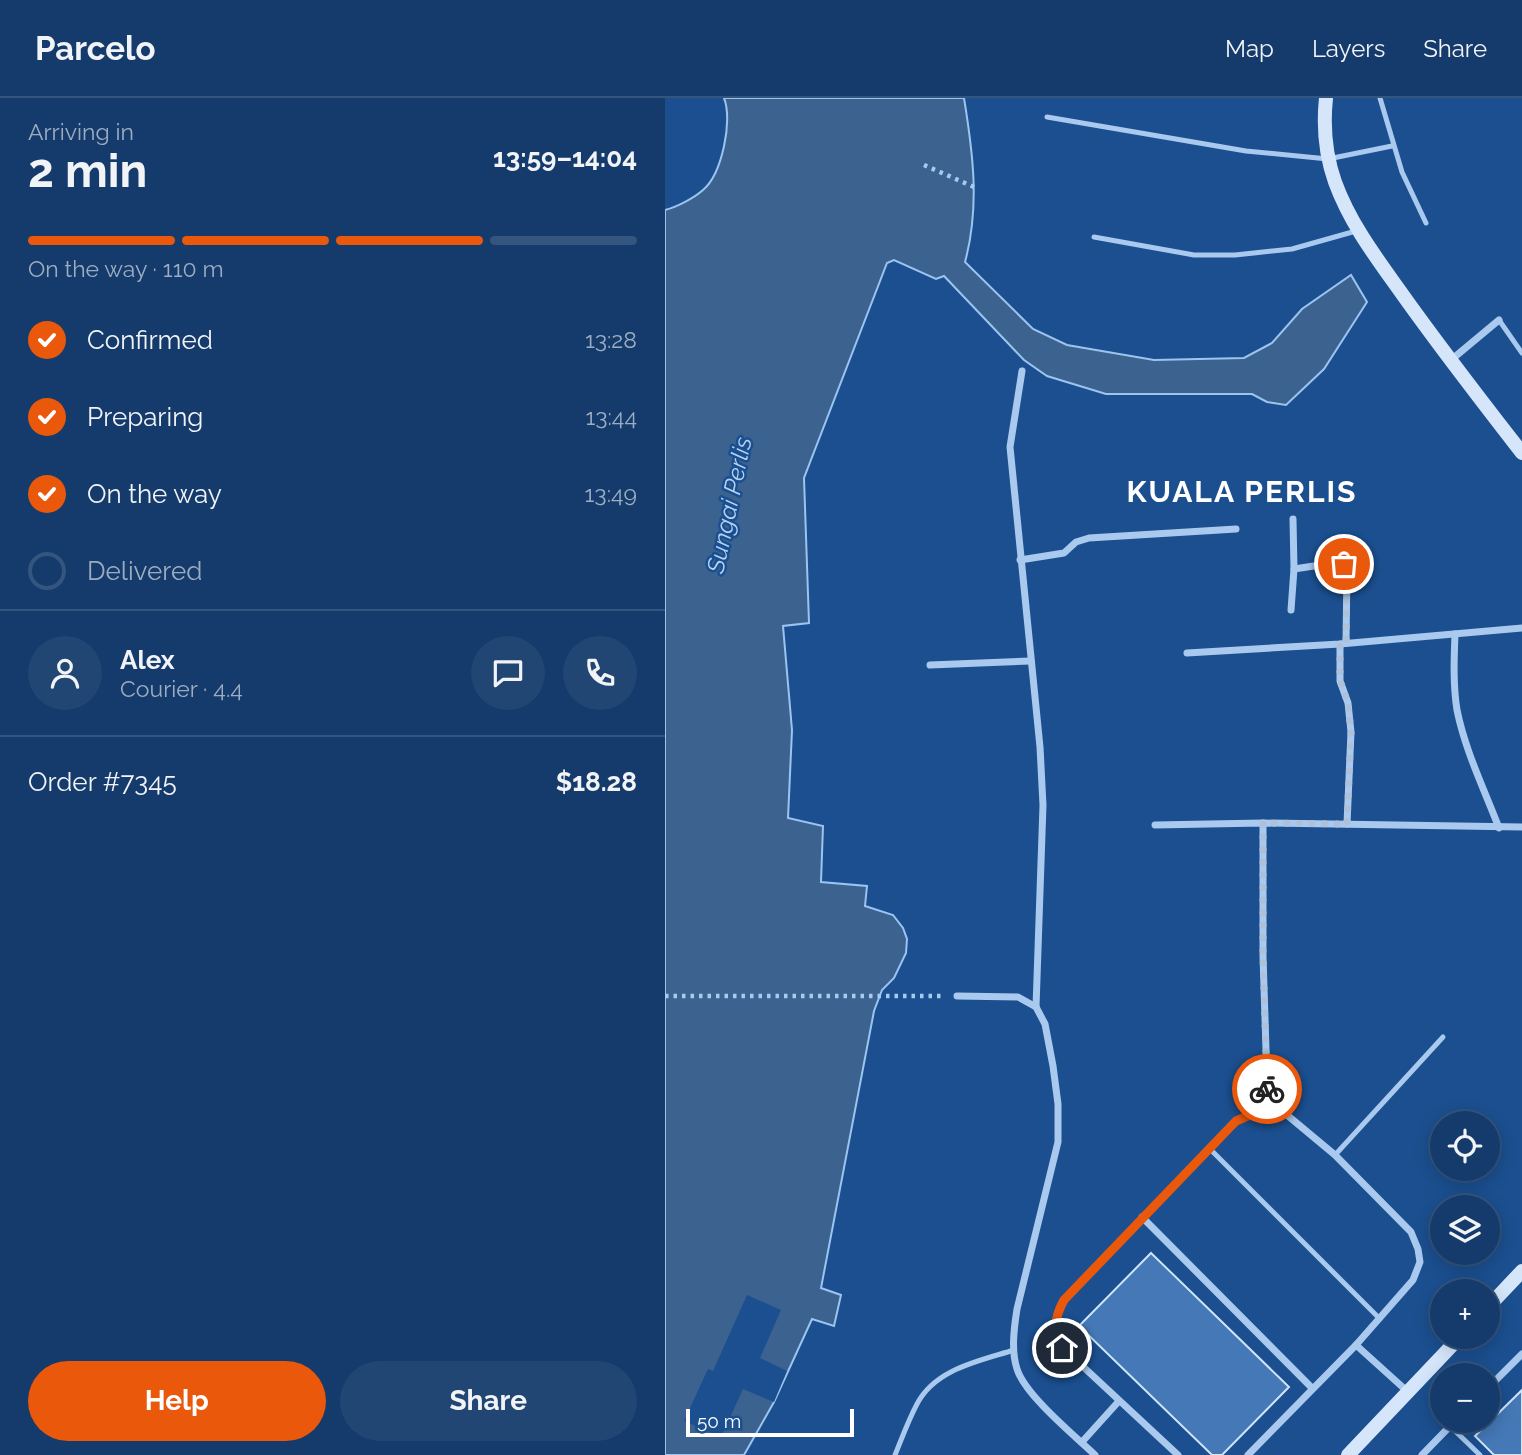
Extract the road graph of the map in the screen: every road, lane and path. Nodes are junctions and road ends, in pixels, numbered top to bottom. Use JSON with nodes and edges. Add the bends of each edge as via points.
{"nodes":[{"id":1,"x":1326,"y":98,"type":"edge"},
{"id":2,"x":1380,"y":98,"type":"edge"},
{"id":3,"x":1047,"y":117,"type":"dead end"},
{"id":4,"x":1392,"y":146,"type":"junction"},
{"id":5,"x":1328,"y":159,"type":"junction"},
{"id":6,"x":924,"y":165,"type":"dead end"},
{"id":7,"x":974,"y":187,"type":"dead end"},
{"id":8,"x":1426,"y":223,"type":"dead end"},
{"id":9,"x":1357,"y":231,"type":"junction"},
{"id":10,"x":1094,"y":237,"type":"dead end"},
{"id":11,"x":1499,"y":320,"type":"joint"},
{"id":12,"x":1522,"y":354,"type":"edge"},
{"id":13,"x":1450,"y":361,"type":"junction"},
{"id":14,"x":1022,"y":371,"type":"dead end"},
{"id":15,"x":1522,"y":453,"type":"edge"},
{"id":16,"x":1293,"y":519,"type":"dead end"},
{"id":17,"x":1236,"y":529,"type":"dead end"},
{"id":18,"x":1020,"y":560,"type":"junction"},
{"id":19,"x":1294,"y":569,"type":"junction"},
{"id":20,"x":1291,"y":610,"type":"dead end"},
{"id":21,"x":1522,"y":628,"type":"edge"},
{"id":22,"x":1455,"y":634,"type":"junction"},
{"id":23,"x":1343,"y":643,"type":"junction"},
{"id":24,"x":1187,"y":653,"type":"dead end"},
{"id":25,"x":1031,"y":661,"type":"junction"},
{"id":26,"x":930,"y":665,"type":"dead end"},
{"id":27,"x":1263,"y":823,"type":"junction"},
{"id":28,"x":1347,"y":824,"type":"junction"},
{"id":29,"x":1155,"y":825,"type":"dead end"},
{"id":30,"x":1522,"y":827,"type":"edge"},
{"id":31,"x":1499,"y":828,"type":"junction"},
{"id":32,"x":665,"y":996,"type":"edge"},
{"id":33,"x":957,"y":996,"type":"joint"},
{"id":34,"x":1036,"y":1007,"type":"junction"},
{"id":35,"x":1443,"y":1037,"type":"dead end"},
{"id":36,"x":1268,"y":1112,"type":"junction"},
{"id":37,"x":1209,"y":1148,"type":"junction"},
{"id":38,"x":1335,"y":1155,"type":"junction"},
{"id":39,"x":1142,"y":1217,"type":"junction"},
{"id":40,"x":1522,"y":1271,"type":"edge"},
{"id":41,"x":1500,"y":1294,"type":"edge"},
{"id":42,"x":1380,"y":1319,"type":"junction"},
{"id":43,"x":1356,"y":1345,"type":"junction"},
{"id":44,"x":1449,"y":1349,"type":"edge"},
{"id":45,"x":1014,"y":1350,"type":"junction"},
{"id":46,"x":1522,"y":1354,"type":"edge"},
{"id":47,"x":1500,"y":1376,"type":"edge"},
{"id":48,"x":1313,"y":1388,"type":"junction"},
{"id":49,"x":1408,"y":1392,"type":"junction"},
{"id":50,"x":1119,"y":1401,"type":"junction"},
{"id":51,"x":1444,"y":1433,"type":"edge"},
{"id":52,"x":1461,"y":1433,"type":"edge"},
{"id":53,"x":1082,"y":1442,"type":"junction"},
{"id":54,"x":895,"y":1455,"type":"edge"},
{"id":55,"x":1095,"y":1455,"type":"edge"},
{"id":56,"x":1178,"y":1455,"type":"edge"},
{"id":57,"x":1248,"y":1455,"type":"edge"},
{"id":58,"x":1348,"y":1455,"type":"edge"},
{"id":59,"x":1422,"y":1455,"type":"edge"},
{"id":60,"x":1480,"y":1455,"type":"edge"}],
"edges":[{"from":1,"to":5,"type":"main road","via":[[1323,127]]},
{"from":2,"to":4,"type":"lane"},
{"from":3,"to":5,"type":"lane","via":[[1246,151]]},
{"from":4,"to":5,"type":"lane"},
{"from":4,"to":8,"type":"lane"},
{"from":5,"to":9,"type":"main road"},
{"from":6,"to":7,"type":"path"},
{"from":9,"to":10,"type":"lane","via":[[1292,249],[1235,255],[1194,255]]},
{"from":9,"to":13,"type":"main road"},
{"from":11,"to":12,"type":"lane"},
{"from":11,"to":13,"type":"street"},
{"from":13,"to":15,"type":"main road"},
{"from":14,"to":18,"type":"street","via":[[1010,447]]},
{"from":16,"to":19,"type":"street"},
{"from":17,"to":18,"type":"street","via":[[1089,538],[1064,553]]},
{"from":18,"to":25,"type":"street"},
{"from":19,"to":20,"type":"street"},
{"from":19,"to":23,"type":"street","via":[[1344,564]]},
{"from":21,"to":22,"type":"street"},
{"from":22,"to":23,"type":"street"},
{"from":22,"to":31,"type":"street","via":[[1457,711]]},
{"from":23,"to":24,"type":"street"},
{"from":23,"to":28,"type":"street","via":[[1340,681],[1351,732]]},
{"from":25,"to":26,"type":"street"},
{"from":25,"to":34,"type":"street","via":[[1043,804]]},
{"from":27,"to":28,"type":"street"},
{"from":27,"to":29,"type":"street"},
{"from":27,"to":36,"type":"street"},
{"from":28,"to":31,"type":"street"},
{"from":30,"to":31,"type":"street"},
{"from":32,"to":33,"type":"path"},
{"from":33,"to":34,"type":"street","via":[[1018,997]]},
{"from":34,"to":45,"type":"street","via":[[1045,1024],[1053,1066],[1058,1142],[1017,1309]]},
{"from":35,"to":38,"type":"lane"},
{"from":36,"to":37,"type":"street","via":[[1236,1121]]},
{"from":36,"to":38,"type":"street","via":[[1287,1115]]},
{"from":37,"to":39,"type":"street"},
{"from":37,"to":42,"type":"lane"},
{"from":38,"to":42,"type":"street","via":[[1411,1233],[1418,1249],[1420,1262],[1413,1280]]},
{"from":39,"to":48,"type":"street"},
{"from":39,"to":50,"type":"street","via":[[1064,1300],[1054,1324],[1062,1348]]},
{"from":40,"to":41,"type":"main road"},
{"from":42,"to":43,"type":"street"},
{"from":43,"to":48,"type":"street"},
{"from":43,"to":49,"type":"street"},
{"from":44,"to":49,"type":"main road"},
{"from":45,"to":53,"type":"street","via":[[1024,1385]]},
{"from":45,"to":54,"type":"lane","via":[[971,1363],[935,1381],[918,1402]]},
{"from":46,"to":47,"type":"street"},
{"from":48,"to":57,"type":"street"},
{"from":49,"to":58,"type":"main road"},
{"from":50,"to":53,"type":"street"},
{"from":50,"to":56,"type":"street"},
{"from":51,"to":59,"type":"street"},
{"from":52,"to":60,"type":"lane"},
{"from":53,"to":55,"type":"street"}]}
